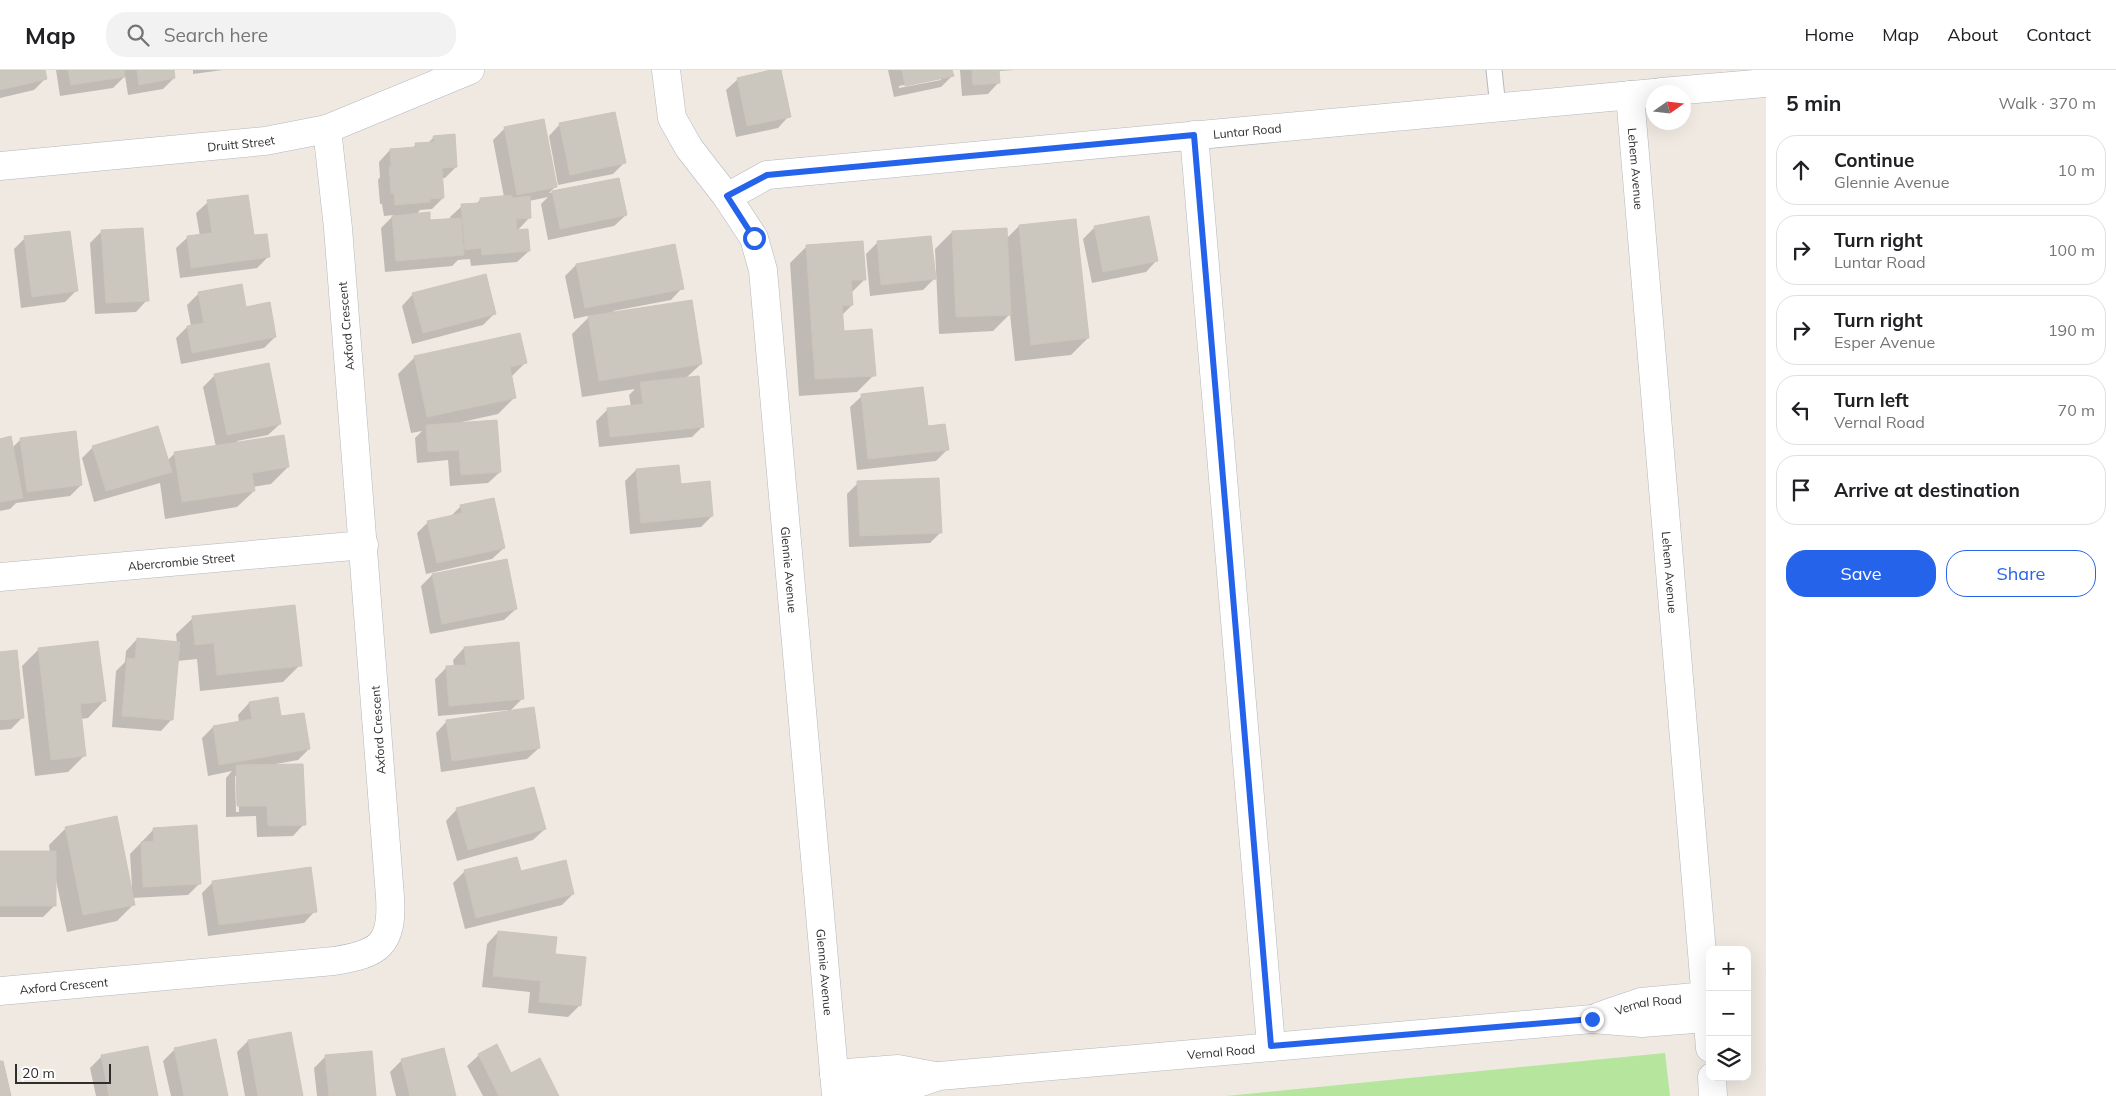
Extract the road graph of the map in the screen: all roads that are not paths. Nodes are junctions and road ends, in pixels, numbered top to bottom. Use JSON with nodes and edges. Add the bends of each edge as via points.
{"nodes":[{"id":1,"x":470,"y":70,"type":"edge"},
{"id":2,"x":666,"y":70,"type":"edge"},
{"id":3,"x":1494,"y":70,"type":"edge"},
{"id":4,"x":1766,"y":83,"type":"edge"},
{"id":5,"x":1691,"y":89,"type":"edge"},
{"id":6,"x":1642,"y":94,"type":"edge"},
{"id":7,"x":1498,"y":107,"type":"junction"},
{"id":8,"x":327,"y":129,"type":"junction"},
{"id":9,"x":1194,"y":135,"type":"junction"},
{"id":10,"x":0,"y":166,"type":"edge"},
{"id":11,"x":727,"y":196,"type":"junction"},
{"id":12,"x":364,"y":545,"type":"junction"},
{"id":13,"x":0,"y":577,"type":"edge"},
{"id":14,"x":0,"y":991,"type":"edge"},
{"id":15,"x":1706,"y":993,"type":"edge"},
{"id":16,"x":1706,"y":1007,"type":"edge"},
{"id":17,"x":1271,"y":1046,"type":"junction"},
{"id":18,"x":1712,"y":1081,"type":"edge"},
{"id":19,"x":835,"y":1084,"type":"joint"},
{"id":20,"x":1714,"y":1096,"type":"edge"}],
"edges":[{"from":1,"to":8,"type":"street","name":"Druitt Street"},
{"from":2,"to":11,"type":"street","name":"Glennie Avenue","via":[[672,118],[689,148]]},
{"from":3,"to":7,"type":"lane"},
{"from":4,"to":5,"type":"street"},
{"from":6,"to":7,"type":"street","name":"Luntar Road"},
{"from":6,"to":15,"type":"street","name":"Lehem Avenue"},
{"from":7,"to":9,"type":"street","name":"Luntar Road"},
{"from":8,"to":10,"type":"street","name":"Druitt Street","via":[[265,142]]},
{"from":8,"to":12,"type":"street","name":"Axford Crescent"},
{"from":9,"to":11,"type":"street","name":"Luntar Road","via":[[767,175]]},
{"from":9,"to":17,"type":"street"},
{"from":11,"to":19,"type":"street","name":"Glennie Avenue","via":[[754,238],[763,270]]},
{"from":12,"to":13,"type":"street","name":"Abercrombie Street"},
{"from":12,"to":14,"type":"street","name":"Axford Crescent","via":[[392,917],[385,939],[367,954],[334,961]]},
{"from":16,"to":17,"type":"street","name":"Vernal Road","via":[[1642,1023],[1592,1019]]},
{"from":17,"to":19,"type":"street","name":"Vernal Road","via":[[939,1076],[898,1069]]},
{"from":18,"to":20,"type":"street"}]}
